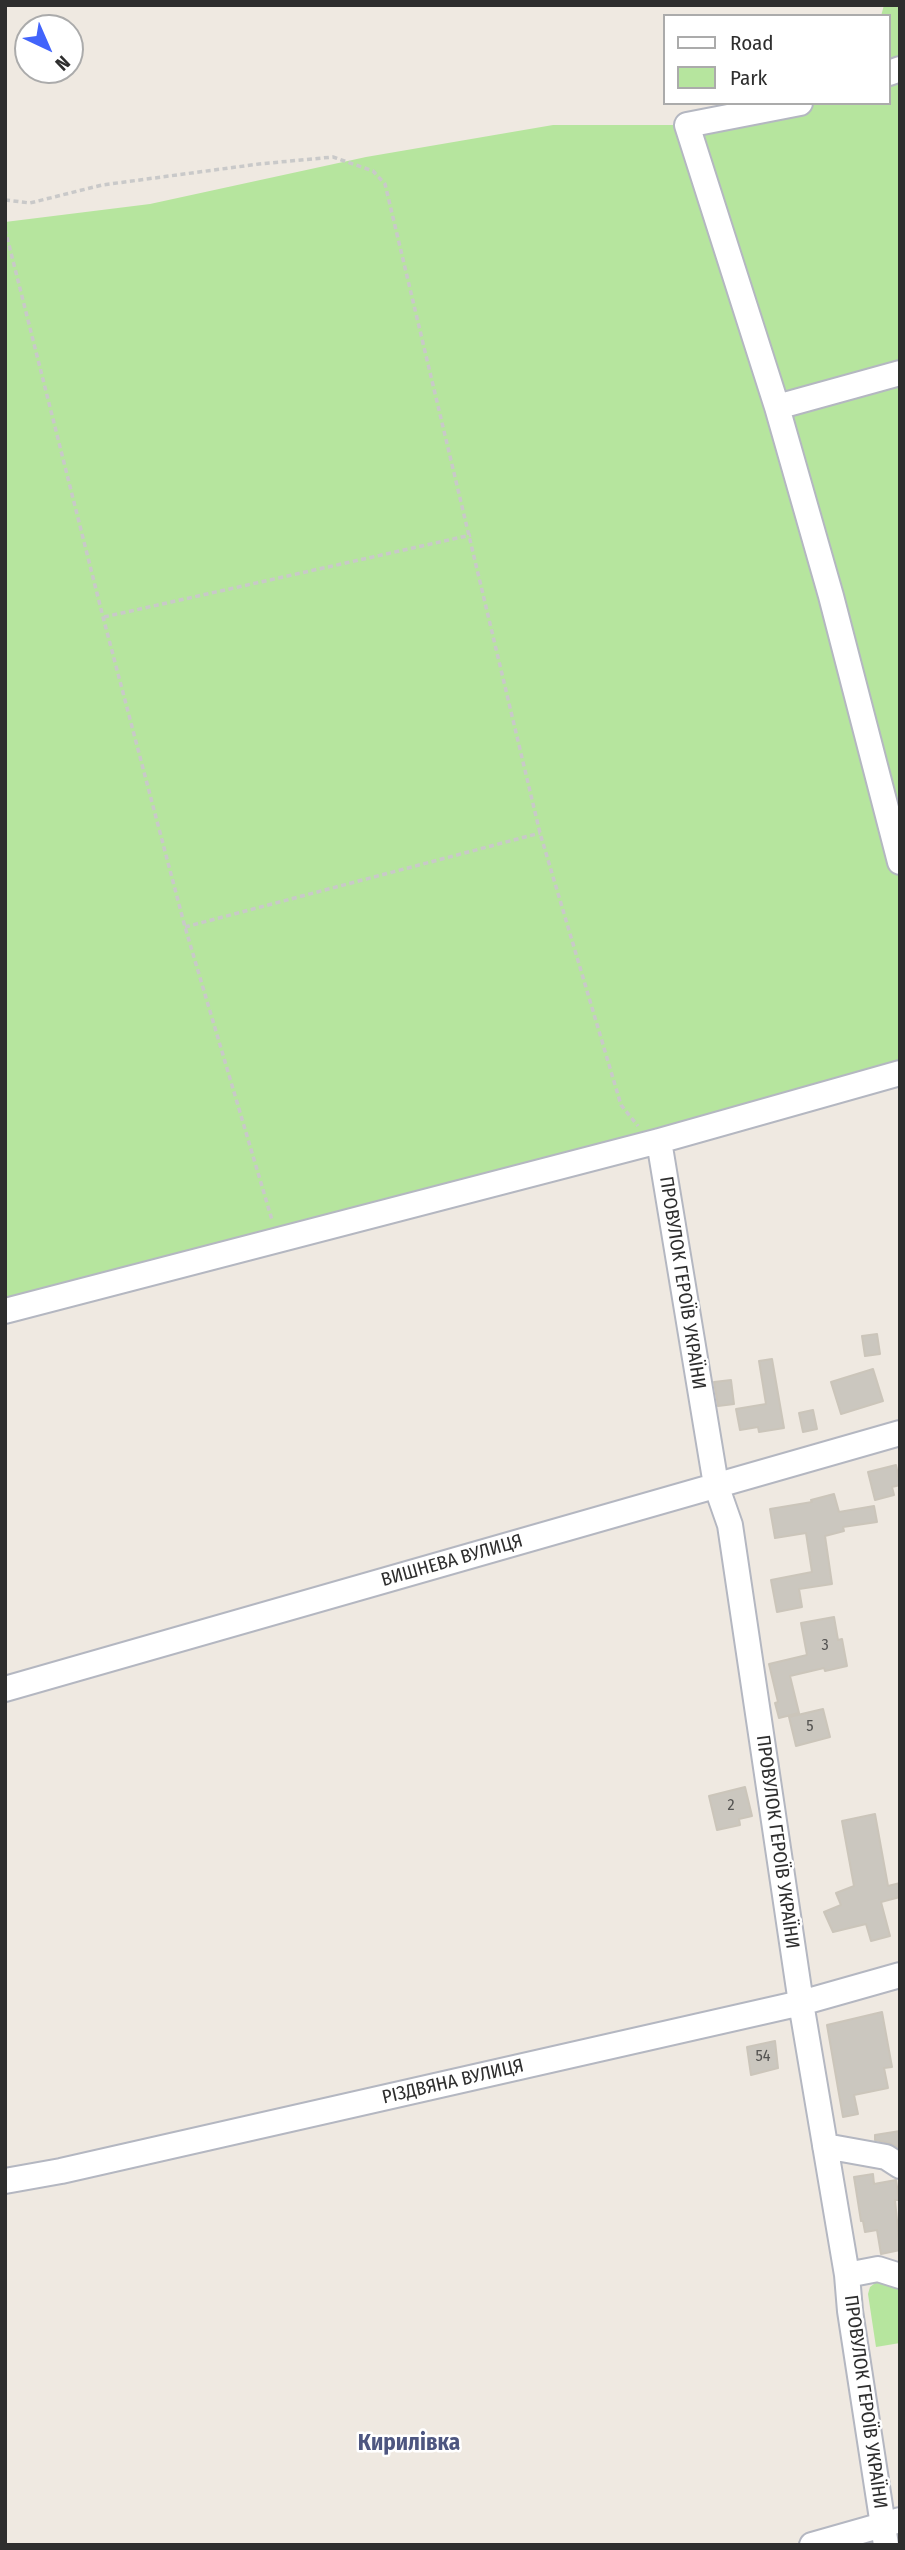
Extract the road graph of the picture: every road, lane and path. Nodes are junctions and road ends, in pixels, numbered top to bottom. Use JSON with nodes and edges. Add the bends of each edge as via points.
{"nodes":[{"id":1,"x":790,"y":105,"type":"edge"},
{"id":2,"x":5,"y":200,"type":"edge"},
{"id":3,"x":5,"y":229,"type":"edge"},
{"id":4,"x":900,"y":373,"type":"edge"},
{"id":5,"x":777,"y":407,"type":"junction"},
{"id":6,"x":471,"y":536,"type":"junction"},
{"id":7,"x":103,"y":617,"type":"junction"},
{"id":8,"x":892,"y":801,"type":"edge"},
{"id":9,"x":540,"y":833,"type":"junction"},
{"id":10,"x":900,"y":862,"type":"edge"},
{"id":11,"x":185,"y":927,"type":"junction"},
{"id":12,"x":900,"y":1073,"type":"edge"},
{"id":13,"x":659,"y":1141,"type":"junction"},
{"id":14,"x":293,"y":1236,"type":"junction"},
{"id":15,"x":5,"y":1311,"type":"edge"},
{"id":16,"x":900,"y":1433,"type":"edge"},
{"id":17,"x":716,"y":1485,"type":"junction"},
{"id":18,"x":5,"y":1689,"type":"edge"},
{"id":19,"x":900,"y":1975,"type":"edge"},
{"id":20,"x":801,"y":2003,"type":"junction"},
{"id":21,"x":825,"y":2146,"type":"junction"},
{"id":22,"x":900,"y":2166,"type":"edge"},
{"id":23,"x":5,"y":2181,"type":"edge"},
{"id":24,"x":847,"y":2275,"type":"junction"},
{"id":25,"x":900,"y":2276,"type":"edge"},
{"id":26,"x":889,"y":2530,"type":"edge"},
{"id":27,"x":812,"y":2545,"type":"edge"}],
"edges":[{"from":1,"to":5,"type":"street","via":[[687,125]]},
{"from":2,"to":6,"type":"path","via":[[30,203],[102,186],[332,157],[373,171],[385,184]]},
{"from":3,"to":7,"type":"path"},
{"from":4,"to":5,"type":"street"},
{"from":5,"to":8,"type":"street"},
{"from":6,"to":7,"type":"path"},
{"from":6,"to":9,"type":"path"},
{"from":7,"to":11,"type":"path"},
{"from":8,"to":10,"type":"street"},
{"from":9,"to":11,"type":"path"},
{"from":9,"to":13,"type":"path","via":[[621,1105],[648,1138]]},
{"from":11,"to":14,"type":"path","via":[[272,1220]]},
{"from":12,"to":13,"type":"street"},
{"from":13,"to":14,"type":"street"},
{"from":13,"to":17,"type":"street","name":"ПРОВУЛОК ГЕРОЇВ УКРАЇНИ"},
{"from":14,"to":15,"type":"street"},
{"from":16,"to":17,"type":"street","name":"ВИШНЕВА ВУЛИЦЯ"},
{"from":17,"to":18,"type":"street","name":"ВИШНЕВА ВУЛИЦЯ"},
{"from":17,"to":20,"type":"street","name":"ПРОВУЛОК ГЕРОЇВ УКРАЇНИ","via":[[730,1525]]},
{"from":19,"to":20,"type":"street","name":"РІЗДВЯНА ВУЛИЦЯ"},
{"from":20,"to":21,"type":"street","name":"ПРОВУЛОК ГЕРОЇВ УКРАЇНИ"},
{"from":20,"to":23,"type":"street","name":"РІЗДВЯНА ВУЛИЦЯ"},
{"from":21,"to":22,"type":"street","via":[[886,2157]]},
{"from":21,"to":24,"type":"street","name":"ПРОВУЛОК ГЕРОЇВ УКРАЇНИ"},
{"from":24,"to":25,"type":"street","via":[[878,2269]]},
{"from":24,"to":26,"type":"street","name":"ПРОВУЛОК ГЕРОЇВ УКРАЇНИ"},
{"from":26,"to":27,"type":"street"}]}
